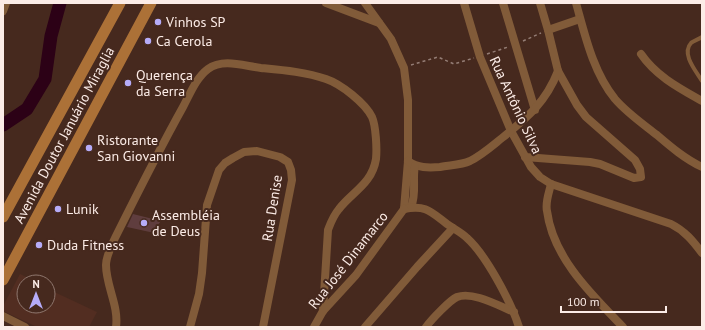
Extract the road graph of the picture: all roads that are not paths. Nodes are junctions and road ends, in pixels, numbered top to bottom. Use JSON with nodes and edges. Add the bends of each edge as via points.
{"nodes":[{"id":1,"x":6,"y":3,"type":"edge"},
{"id":2,"x":120,"y":3,"type":"edge"},
{"id":3,"x":151,"y":3,"type":"edge"},
{"id":4,"x":326,"y":3,"type":"edge"},
{"id":5,"x":365,"y":3,"type":"edge"},
{"id":6,"x":464,"y":3,"type":"edge"},
{"id":7,"x":504,"y":3,"type":"edge"},
{"id":8,"x":540,"y":3,"type":"edge"},
{"id":9,"x":576,"y":3,"type":"edge"},
{"id":10,"x":3,"y":11,"type":"edge"},
{"id":11,"x":580,"y":19,"type":"junction"},
{"id":12,"x":380,"y":23,"type":"junction"},
{"id":13,"x":548,"y":30,"type":"junction"},
{"id":14,"x":702,"y":37,"type":"edge"},
{"id":15,"x":641,"y":54,"type":"dead end"},
{"id":16,"x":558,"y":71,"type":"junction"},
{"id":17,"x":702,"y":81,"type":"edge"},
{"id":18,"x":702,"y":101,"type":"edge"},
{"id":19,"x":535,"y":110,"type":"junction"},
{"id":20,"x":511,"y":131,"type":"junction"},
{"id":21,"x":525,"y":157,"type":"junction"},
{"id":22,"x":408,"y":161,"type":"junction"},
{"id":23,"x":416,"y":166,"type":"junction"},
{"id":24,"x":702,"y":167,"type":"edge"},
{"id":25,"x":551,"y":184,"type":"junction"},
{"id":26,"x":415,"y":193,"type":"junction"},
{"id":27,"x":408,"y":208,"type":"junction"},
{"id":28,"x":428,"y":210,"type":"junction"},
{"id":29,"x":3,"y":217,"type":"edge"},
{"id":30,"x":453,"y":228,"type":"junction"},
{"id":31,"x":702,"y":253,"type":"edge"},
{"id":32,"x":3,"y":280,"type":"edge"},
{"id":33,"x":323,"y":311,"type":"junction"},
{"id":34,"x":514,"y":312,"type":"junction"},
{"id":35,"x":4,"y":316,"type":"edge"},
{"id":36,"x":430,"y":325,"type":"edge"},
{"id":37,"x":25,"y":327,"type":"edge"},
{"id":38,"x":116,"y":327,"type":"edge"},
{"id":39,"x":190,"y":327,"type":"edge"},
{"id":40,"x":263,"y":327,"type":"edge"},
{"id":41,"x":314,"y":327,"type":"edge"},
{"id":42,"x":365,"y":327,"type":"edge"},
{"id":43,"x":519,"y":327,"type":"edge"},
{"id":44,"x":623,"y":327,"type":"edge"}],
"edges":[{"from":1,"to":10,"type":"street"},
{"from":2,"to":29,"type":"main road"},
{"from":3,"to":32,"type":"main road","name":"Avenida Doutor Januário Miraglia"},
{"from":4,"to":12,"type":"street"},
{"from":5,"to":12,"type":"street"},
{"from":6,"to":20,"type":"street","name":"Rua Antônio Silva","via":[[480,56]]},
{"from":7,"to":19,"type":"street"},
{"from":8,"to":13,"type":"street"},
{"from":9,"to":11,"type":"street"},
{"from":11,"to":13,"type":"street"},
{"from":11,"to":24,"type":"street","via":[[597,69],[616,100],[680,155]]},
{"from":12,"to":22,"type":"street","via":[[391,39],[404,68],[408,100]]},
{"from":13,"to":16,"type":"street"},
{"from":14,"to":17,"type":"lane","via":[[691,43],[687,53]]},
{"from":15,"to":18,"type":"street","via":[[648,66],[666,80]]},
{"from":16,"to":19,"type":"street","via":[[547,94]]},
{"from":16,"to":21,"type":"street","via":[[586,117],[635,160],[641,177],[634,178],[590,162]]},
{"from":19,"to":20,"type":"street"},
{"from":20,"to":21,"type":"street","name":"Rua Antônio Silva"},
{"from":20,"to":23,"type":"street","via":[[481,155],[469,161],[436,167]]},
{"from":21,"to":25,"type":"street","name":"Rua Antônio Silva","via":[[540,177]]},
{"from":22,"to":23,"type":"street"},
{"from":22,"to":27,"type":"street"},
{"from":23,"to":26,"type":"street"},
{"from":25,"to":31,"type":"street","name":"Rua Antônio Silva","via":[[671,224],[681,229]]},
{"from":25,"to":44,"type":"street","via":[[546,210],[555,241],[572,269]]},
{"from":26,"to":27,"type":"street"},
{"from":26,"to":28,"type":"street"},
{"from":27,"to":28,"type":"street","via":[[422,207]]},
{"from":27,"to":33,"type":"street","name":"Rua José Dinamarco"},
{"from":28,"to":30,"type":"street"},
{"from":30,"to":34,"type":"street","via":[[469,239],[485,260]]},
{"from":30,"to":42,"type":"street"},
{"from":33,"to":38,"type":"street","via":[[328,230],[332,218],[369,176],[376,159],[376,137],[372,118],[365,107],[346,89],[327,79],[228,63],[217,65],[200,77],[107,257],[106,266],[116,310]]},
{"from":33,"to":41,"type":"street","name":"Rua José Dinamarco"},
{"from":34,"to":36,"type":"street","via":[[476,297],[457,297]]},
{"from":34,"to":43,"type":"street"},
{"from":35,"to":37,"type":"street"},
{"from":39,"to":40,"type":"street","name":"Rua Denise","via":[[202,273],[207,205],[219,170],[225,163],[244,152],[257,151],[280,157],[288,162],[292,180]]}]}
